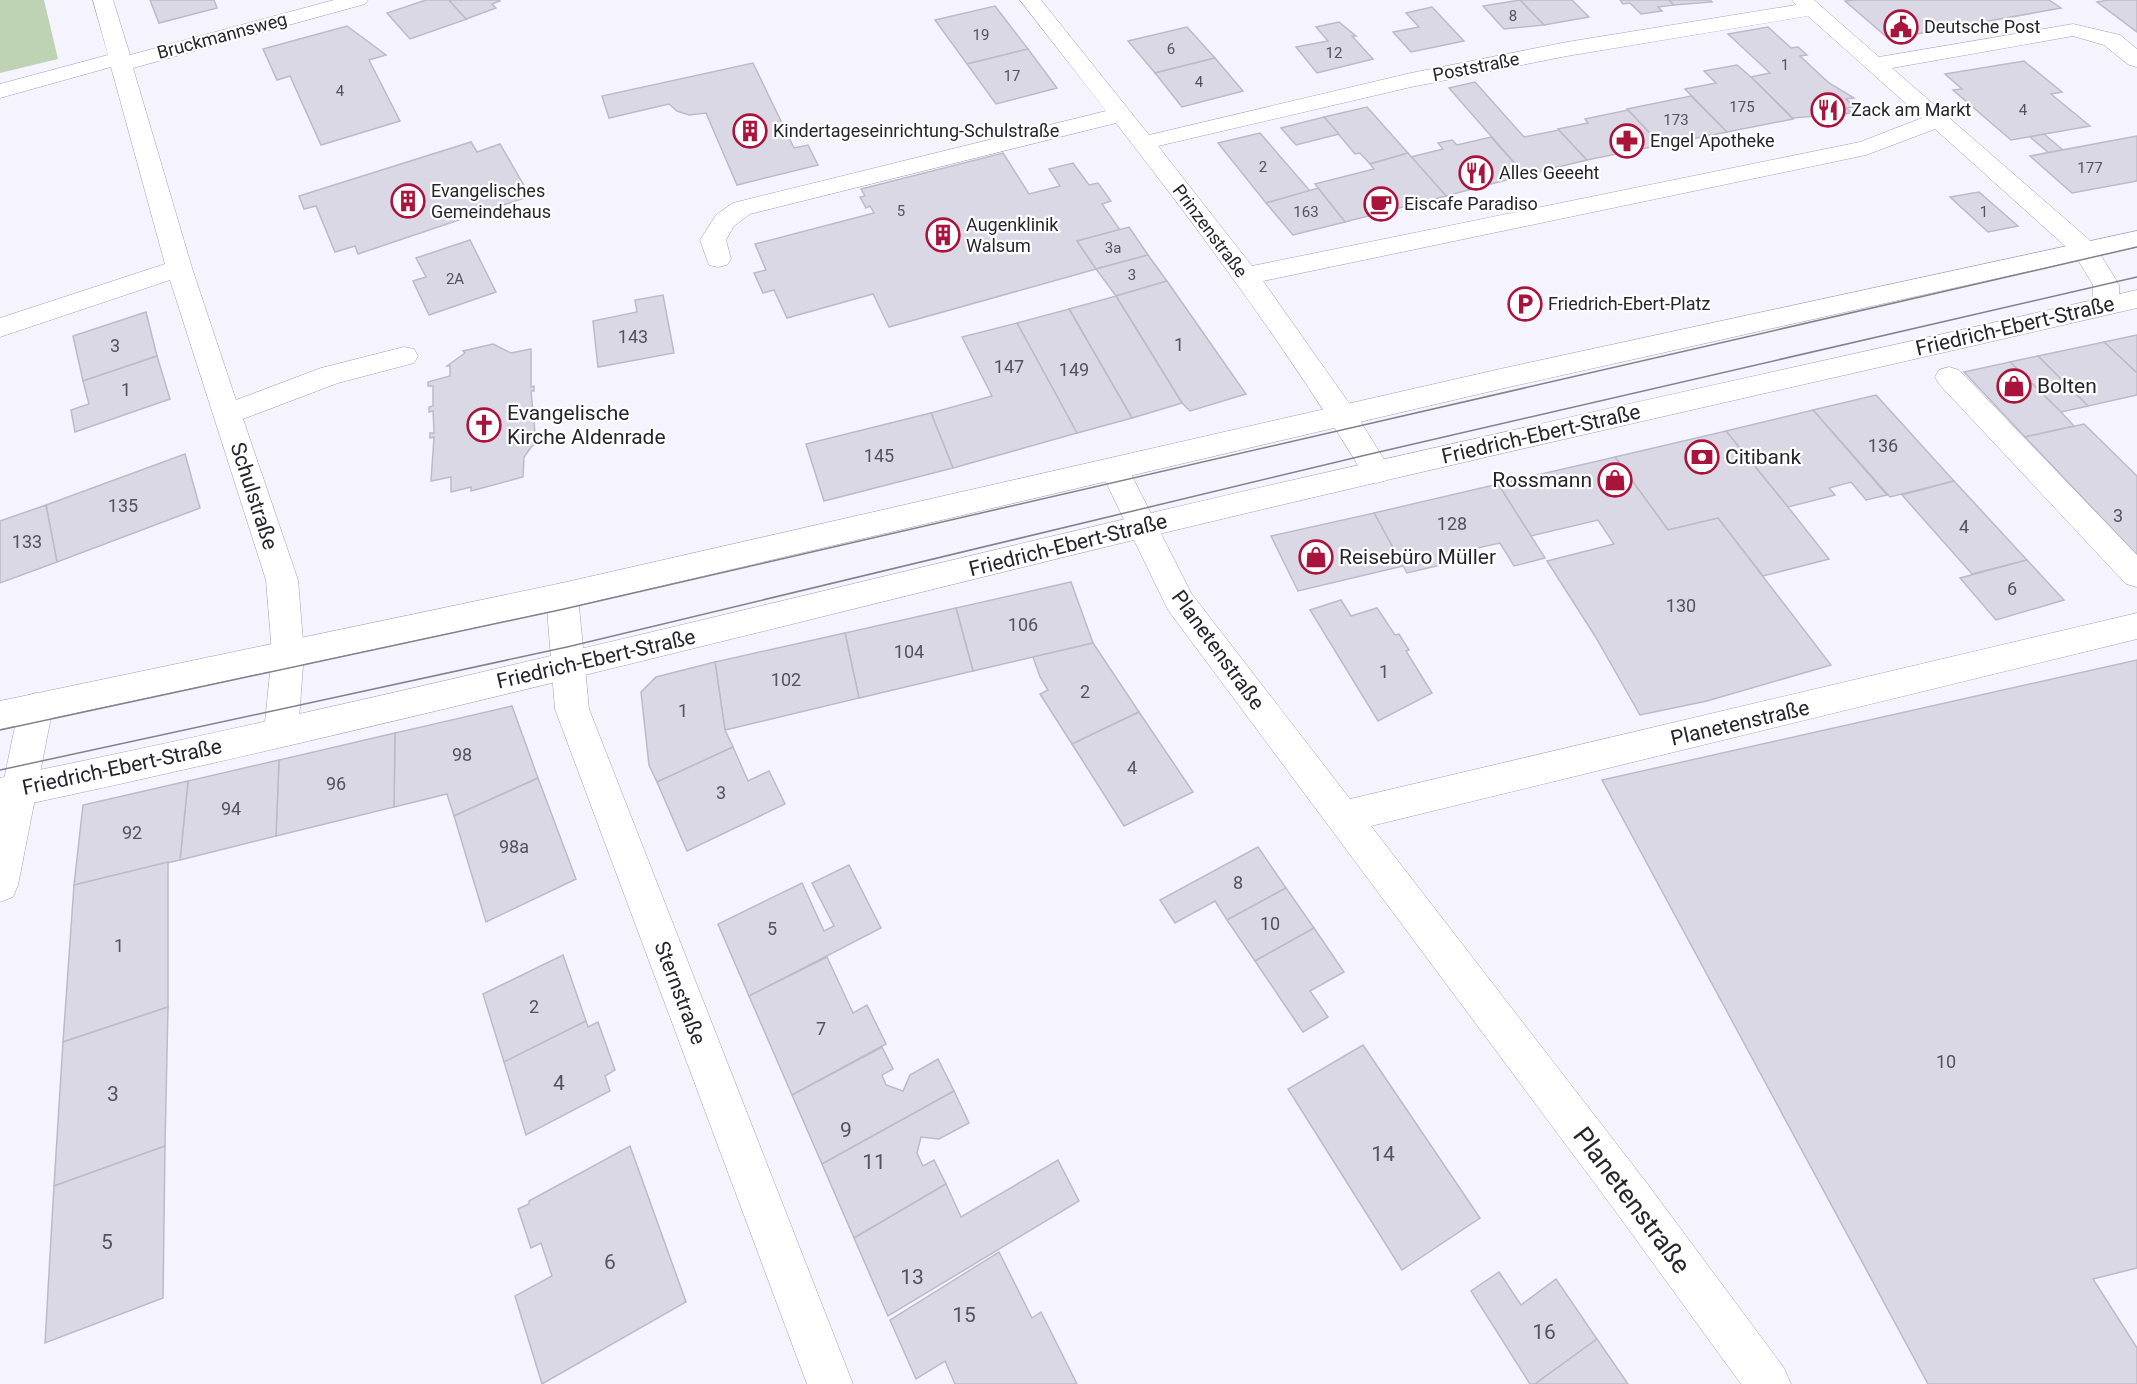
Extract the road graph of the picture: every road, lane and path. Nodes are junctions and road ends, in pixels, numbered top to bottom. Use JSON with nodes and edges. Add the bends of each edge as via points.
{"nodes":[{"id":1,"x":103,"y":0,"type":"edge"},
{"id":2,"x":358,"y":0,"type":"edge"},
{"id":3,"x":1030,"y":0,"type":"edge"},
{"id":4,"x":1807,"y":5,"type":"edge"},
{"id":5,"x":2137,"y":60,"type":"edge"},
{"id":6,"x":121,"y":61,"type":"junction"},
{"id":7,"x":1874,"y":64,"type":"junction"},
{"id":8,"x":0,"y":90,"type":"edge"},
{"id":9,"x":1120,"y":115,"type":"junction"},
{"id":10,"x":1938,"y":120,"type":"junction"},
{"id":11,"x":1143,"y":143,"type":"junction"},
{"id":12,"x":2137,"y":238,"type":"edge"},
{"id":13,"x":2085,"y":250,"type":"junction"},
{"id":14,"x":718,"y":259,"type":"dead end"},
{"id":15,"x":179,"y":267,"type":"junction"},
{"id":16,"x":1244,"y":276,"type":"junction"},
{"id":17,"x":2137,"y":299,"type":"edge"},
{"id":18,"x":2106,"y":305,"type":"junction"},
{"id":19,"x":0,"y":328,"type":"edge"},
{"id":20,"x":404,"y":356,"type":"dead end"},
{"id":21,"x":1949,"y":377,"type":"dead end"},
{"id":22,"x":227,"y":414,"type":"junction"},
{"id":23,"x":1342,"y":416,"type":"junction"},
{"id":24,"x":1115,"y":470,"type":"junction"},
{"id":25,"x":1377,"y":472,"type":"junction"},
{"id":26,"x":1141,"y":527,"type":"junction"},
{"id":27,"x":2137,"y":575,"type":"edge"},
{"id":28,"x":562,"y":596,"type":"junction"},
{"id":29,"x":2137,"y":626,"type":"edge"},
{"id":30,"x":288,"y":653,"type":"junction"},
{"id":31,"x":568,"y":666,"type":"junction"},
{"id":32,"x":36,"y":708,"type":"junction"},
{"id":33,"x":0,"y":715,"type":"edge"},
{"id":34,"x":281,"y":732,"type":"junction"},
{"id":35,"x":9,"y":792,"type":"edge"},
{"id":36,"x":1343,"y":817,"type":"junction"},
{"id":37,"x":0,"y":885,"type":"edge"},
{"id":38,"x":830,"y":1384,"type":"edge"},
{"id":39,"x":1768,"y":1384,"type":"edge"}],
"edges":[{"from":1,"to":6,"type":"street","name":"Schulstraße"},
{"from":2,"to":6,"type":"street","name":"Bruckmannsweg"},
{"from":3,"to":9,"type":"street","name":"Prinzenstraße"},
{"from":4,"to":7,"type":"street"},
{"from":4,"to":11,"type":"street","name":"Poststraße","via":[[1412,80]]},
{"from":5,"to":7,"type":"street","via":[[2112,40],[2073,30]]},
{"from":6,"to":8,"type":"street","name":"Bruckmannsweg"},
{"from":6,"to":15,"type":"street","name":"Schulstraße"},
{"from":7,"to":10,"type":"street"},
{"from":9,"to":11,"type":"street","name":"Prinzenstraße"},
{"from":9,"to":14,"type":"street","via":[[742,208],[725,221],[713,240]]},
{"from":10,"to":13,"type":"street"},
{"from":10,"to":16,"type":"street","via":[[1866,148]]},
{"from":11,"to":16,"type":"street","name":"Prinzenstraße"},
{"from":12,"to":13,"type":"street"},
{"from":13,"to":18,"type":"street","via":[[2106,285]]},
{"from":13,"to":23,"type":"street"},
{"from":15,"to":19,"type":"street"},
{"from":15,"to":22,"type":"street","name":"Schulstraße"},
{"from":16,"to":23,"type":"street","name":"Prinzenstraße"},
{"from":17,"to":18,"type":"street","name":"Friedrich-Ebert-Straße"},
{"from":18,"to":25,"type":"street","name":"Friedrich-Ebert-Straße"},
{"from":20,"to":22,"type":"street","via":[[331,375]]},
{"from":21,"to":27,"type":"street"},
{"from":22,"to":30,"type":"street","name":"Schulstraße","via":[[282,580]]},
{"from":23,"to":24,"type":"street"},
{"from":23,"to":25,"type":"street","name":"Prinzenstraße"},
{"from":24,"to":26,"type":"street","name":"Planetenstraße"},
{"from":24,"to":28,"type":"street"},
{"from":25,"to":26,"type":"street","name":"Friedrich-Ebert-Straße"},
{"from":26,"to":31,"type":"street","name":"Friedrich-Ebert-Straße"},
{"from":26,"to":36,"type":"street","name":"Planetenstraße","via":[[1179,601]]},
{"from":28,"to":30,"type":"street"},
{"from":28,"to":31,"type":"street","name":"Sternstraße"},
{"from":29,"to":36,"type":"street","name":"Planetenstraße"},
{"from":30,"to":32,"type":"street"},
{"from":30,"to":34,"type":"street","name":"Schulstraße"},
{"from":31,"to":34,"type":"street","name":"Friedrich-Ebert-Straße"},
{"from":31,"to":38,"type":"street","name":"Sternstraße","via":[[572,710]]},
{"from":32,"to":33,"type":"street"},
{"from":32,"to":35,"type":"street"},
{"from":34,"to":35,"type":"street","name":"Friedrich-Ebert-Straße"},
{"from":35,"to":37,"type":"street"},
{"from":36,"to":39,"type":"street","name":"Planetenstraße"}]}
